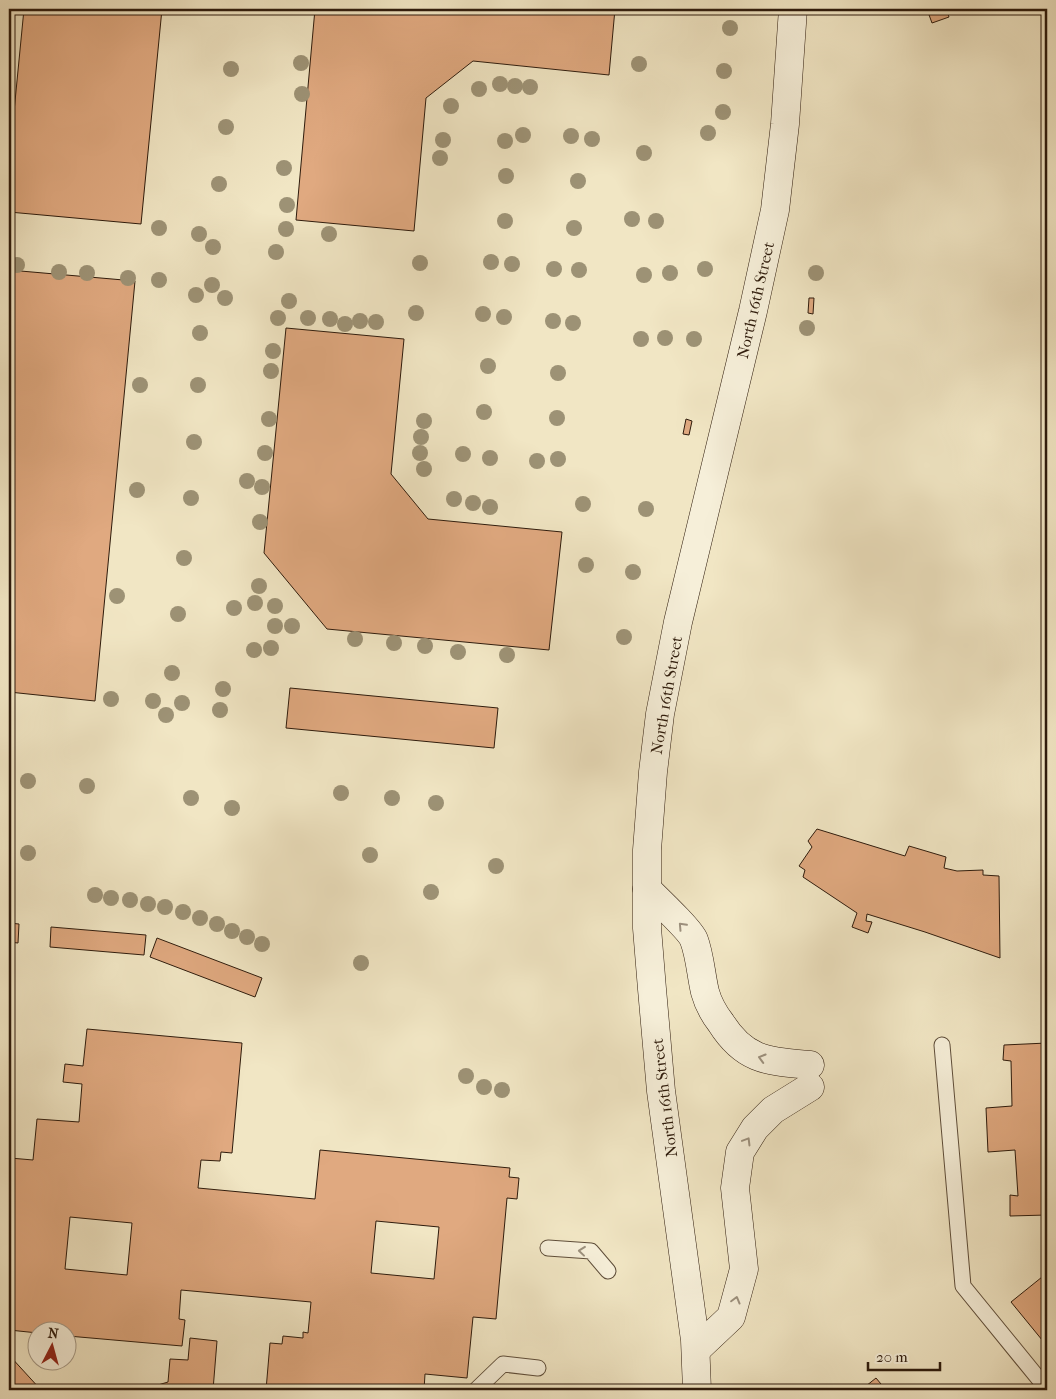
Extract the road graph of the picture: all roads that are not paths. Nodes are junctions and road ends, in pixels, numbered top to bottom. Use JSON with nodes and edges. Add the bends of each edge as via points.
{"nodes":[{"id":1,"x":793,"y":9,"type":"edge"},
{"id":2,"x":647,"y":889,"type":"junction"},
{"id":3,"x":942,"y":1045,"type":"dead end"},
{"id":4,"x":548,"y":1248,"type":"dead end"},
{"id":5,"x":608,"y":1270,"type":"dead end"},
{"id":6,"x":696,"y":1350,"type":"junction"},
{"id":7,"x":538,"y":1368,"type":"dead end"},
{"id":8,"x":1047,"y":1389,"type":"edge"},
{"id":9,"x":476,"y":1390,"type":"edge"},
{"id":10,"x":697,"y":1390,"type":"edge"}],
"edges":[{"from":1,"to":2,"type":"main road","name":"North 16th Street","via":[[775,210],[678,622],[660,714],[652,782]]},
{"from":2,"to":6,"type":"main road","name":"North 16th Street","via":[[647,928],[661,1090]]},
{"from":6,"to":2,"type":"main road","one_way":true,"via":[[731,1317],[744,1269],[735,1188],[740,1152],[754,1128],[810,1076],[752,1055],[733,1040],[715,1015],[706,995],[694,938]]},
{"from":3,"to":8,"type":"lane","via":[[963,1286]]},
{"from":5,"to":4,"type":"lane","one_way":true,"via":[[591,1251]]},
{"from":6,"to":10,"type":"main road","name":"North 16th Street"},
{"from":7,"to":9,"type":"lane","via":[[503,1364]]}]}
